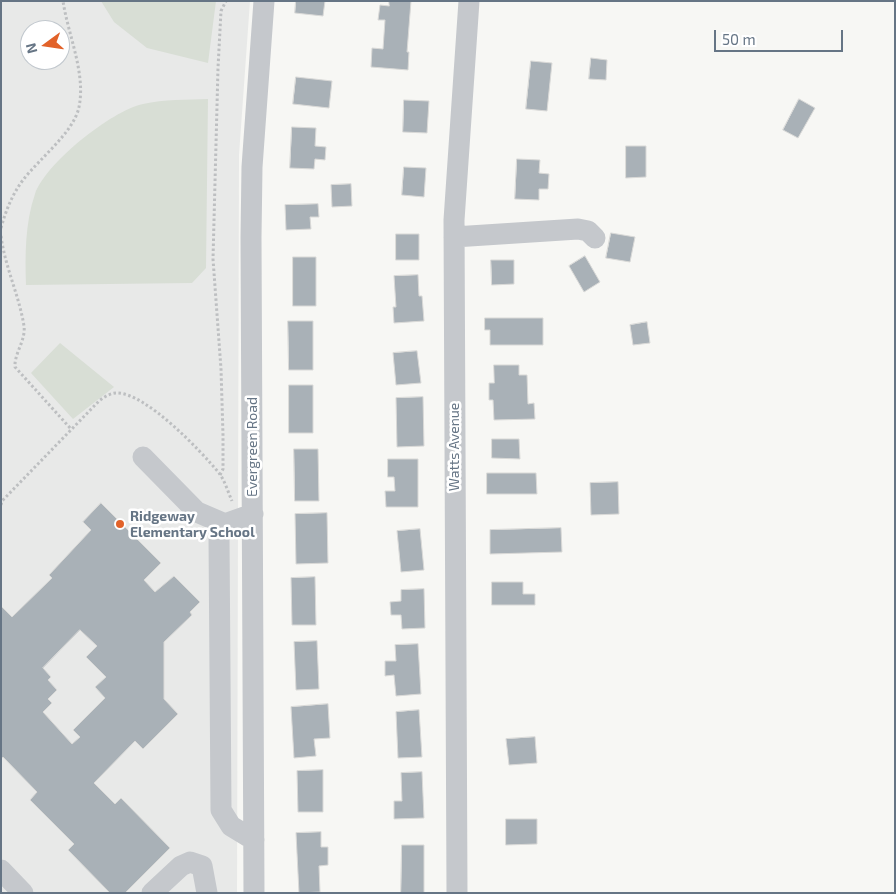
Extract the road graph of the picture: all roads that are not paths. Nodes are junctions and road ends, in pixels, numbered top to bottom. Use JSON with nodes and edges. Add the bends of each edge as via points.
{"nodes":[{"id":1,"x":264,"y":1,"type":"edge"},
{"id":2,"x":469,"y":1,"type":"edge"},
{"id":3,"x":454,"y":236,"type":"junction"},
{"id":4,"x":595,"y":238,"type":"dead end"},
{"id":5,"x":143,"y":457,"type":"dead end"},
{"id":6,"x":253,"y":514,"type":"junction"},
{"id":7,"x":225,"y":524,"type":"junction"},
{"id":8,"x":254,"y":840,"type":"junction"},
{"id":9,"x":1,"y":870,"type":"edge"},
{"id":10,"x":23,"y":893,"type":"edge"},
{"id":11,"x":152,"y":893,"type":"edge"},
{"id":12,"x":207,"y":893,"type":"edge"},
{"id":13,"x":254,"y":893,"type":"edge"},
{"id":14,"x":457,"y":893,"type":"edge"}],
"edges":[{"from":1,"to":6,"type":"street","name":"Evergreen Road","via":[[252,167]]},
{"from":2,"to":3,"type":"street","name":"Watts Avenue"},
{"from":3,"to":4,"type":"street","via":[[578,229],[588,231]]},
{"from":3,"to":14,"type":"street","name":"Watts Avenue"},
{"from":5,"to":7,"type":"street","via":[[197,512]]},
{"from":6,"to":7,"type":"street"},
{"from":6,"to":8,"type":"street","name":"Evergreen Road"},
{"from":7,"to":8,"type":"street","via":[[219,537],[222,810],[231,826]]},
{"from":8,"to":13,"type":"street","name":"Evergreen Road"},
{"from":9,"to":10,"type":"street"},
{"from":11,"to":12,"type":"street","via":[[181,866],[190,862],[202,866]]}]}
